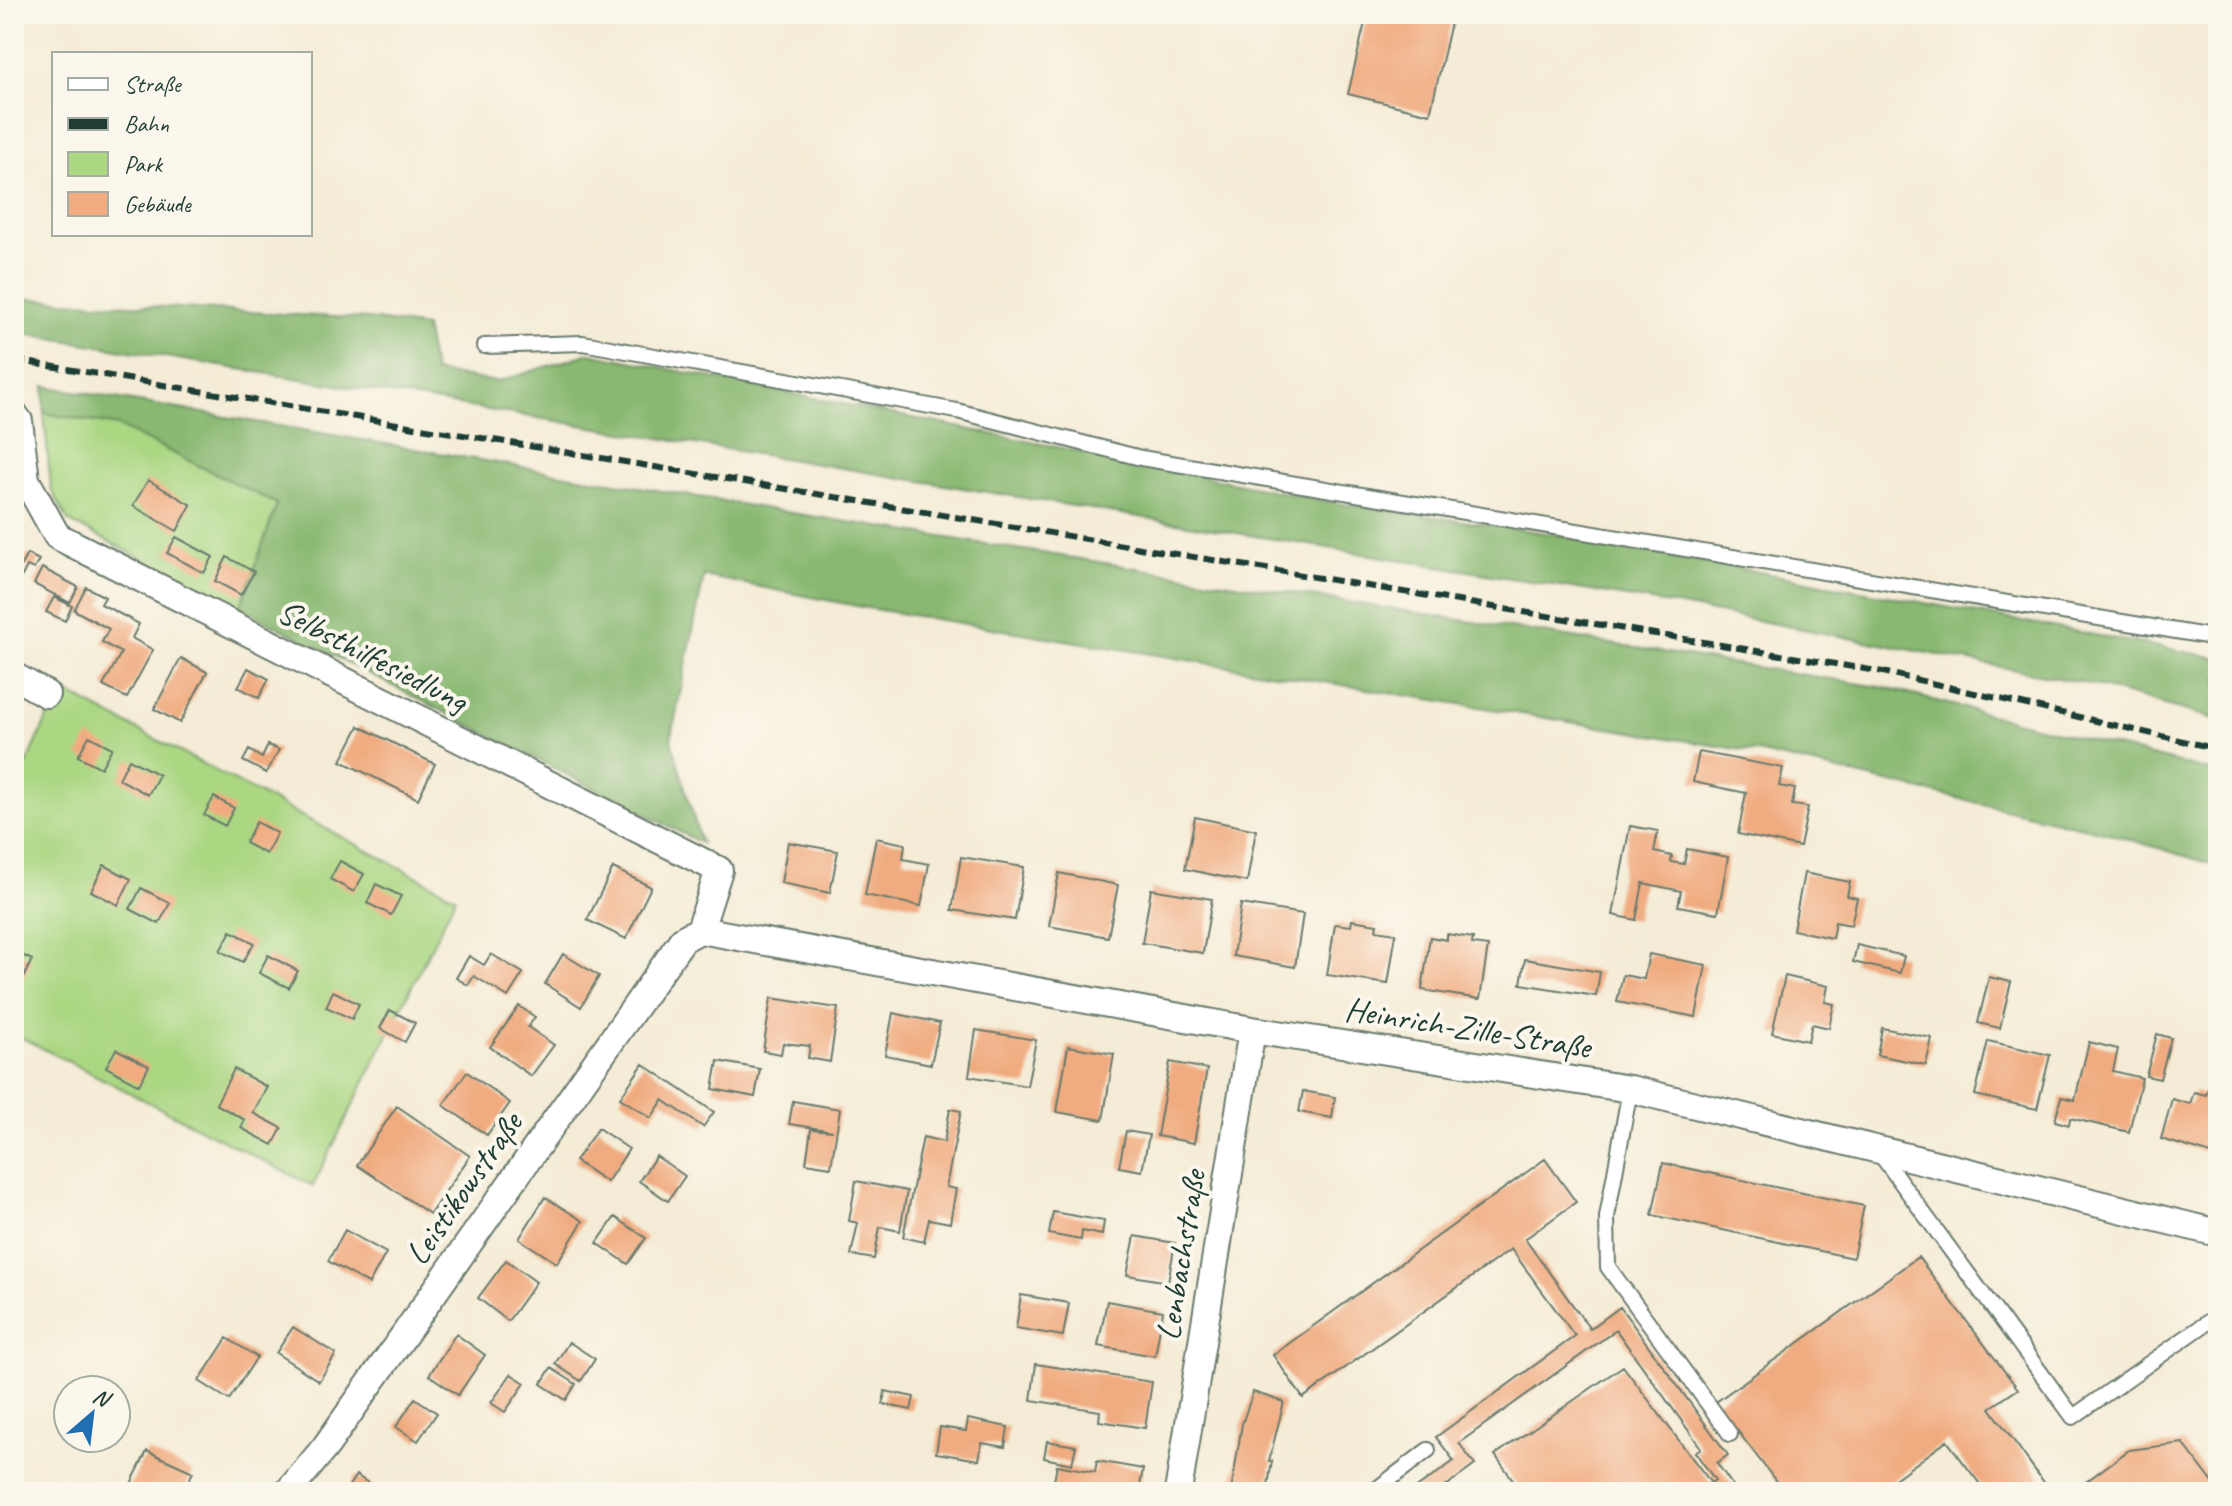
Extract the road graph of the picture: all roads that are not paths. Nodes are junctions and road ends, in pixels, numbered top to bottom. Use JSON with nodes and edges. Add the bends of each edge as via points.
{"nodes":[{"id":1,"x":484,"y":346,"type":"dead end"},
{"id":2,"x":14,"y":414,"type":"edge"},
{"id":3,"x":2218,"y":638,"type":"edge"},
{"id":4,"x":14,"y":676,"type":"edge"},
{"id":5,"x":46,"y":694,"type":"dead end"},
{"id":6,"x":700,"y":930,"type":"junction"},
{"id":7,"x":1252,"y":1030,"type":"junction"},
{"id":8,"x":1630,"y":1089,"type":"junction"},
{"id":9,"x":1876,"y":1148,"type":"junction"},
{"id":10,"x":2218,"y":1233,"type":"edge"},
{"id":11,"x":2218,"y":1315,"type":"edge"},
{"id":12,"x":1730,"y":1434,"type":"dead end"},
{"id":13,"x":1428,"y":1450,"type":"dead end"},
{"id":14,"x":288,"y":1492,"type":"edge"},
{"id":15,"x":1178,"y":1492,"type":"edge"},
{"id":16,"x":1373,"y":1492,"type":"edge"}],
"edges":[{"from":1,"to":3,"type":"lane","via":[[583,343],[957,411],[1141,458]]},
{"from":2,"to":6,"type":"street","name":"Selbsthilfesiedlung","via":[[26,480],[57,536],[719,870]]},
{"from":4,"to":5,"type":"street"},
{"from":6,"to":7,"type":"street","name":"Heinrich-Zille-Straße"},
{"from":6,"to":14,"type":"street","name":"Leistikowstraße","via":[[683,939],[326,1446]]},
{"from":7,"to":8,"type":"street","name":"Heinrich-Zille-Straße"},
{"from":7,"to":15,"type":"street","name":"Lenbachstraße"},
{"from":8,"to":9,"type":"street","name":"Heinrich-Zille-Straße"},
{"from":8,"to":12,"type":"lane","via":[[1607,1217],[1608,1267]]},
{"from":9,"to":10,"type":"street","name":"Heinrich-Zille-Straße"},
{"from":9,"to":11,"type":"lane","via":[[2073,1417]]},
{"from":13,"to":16,"type":"lane"}]}
